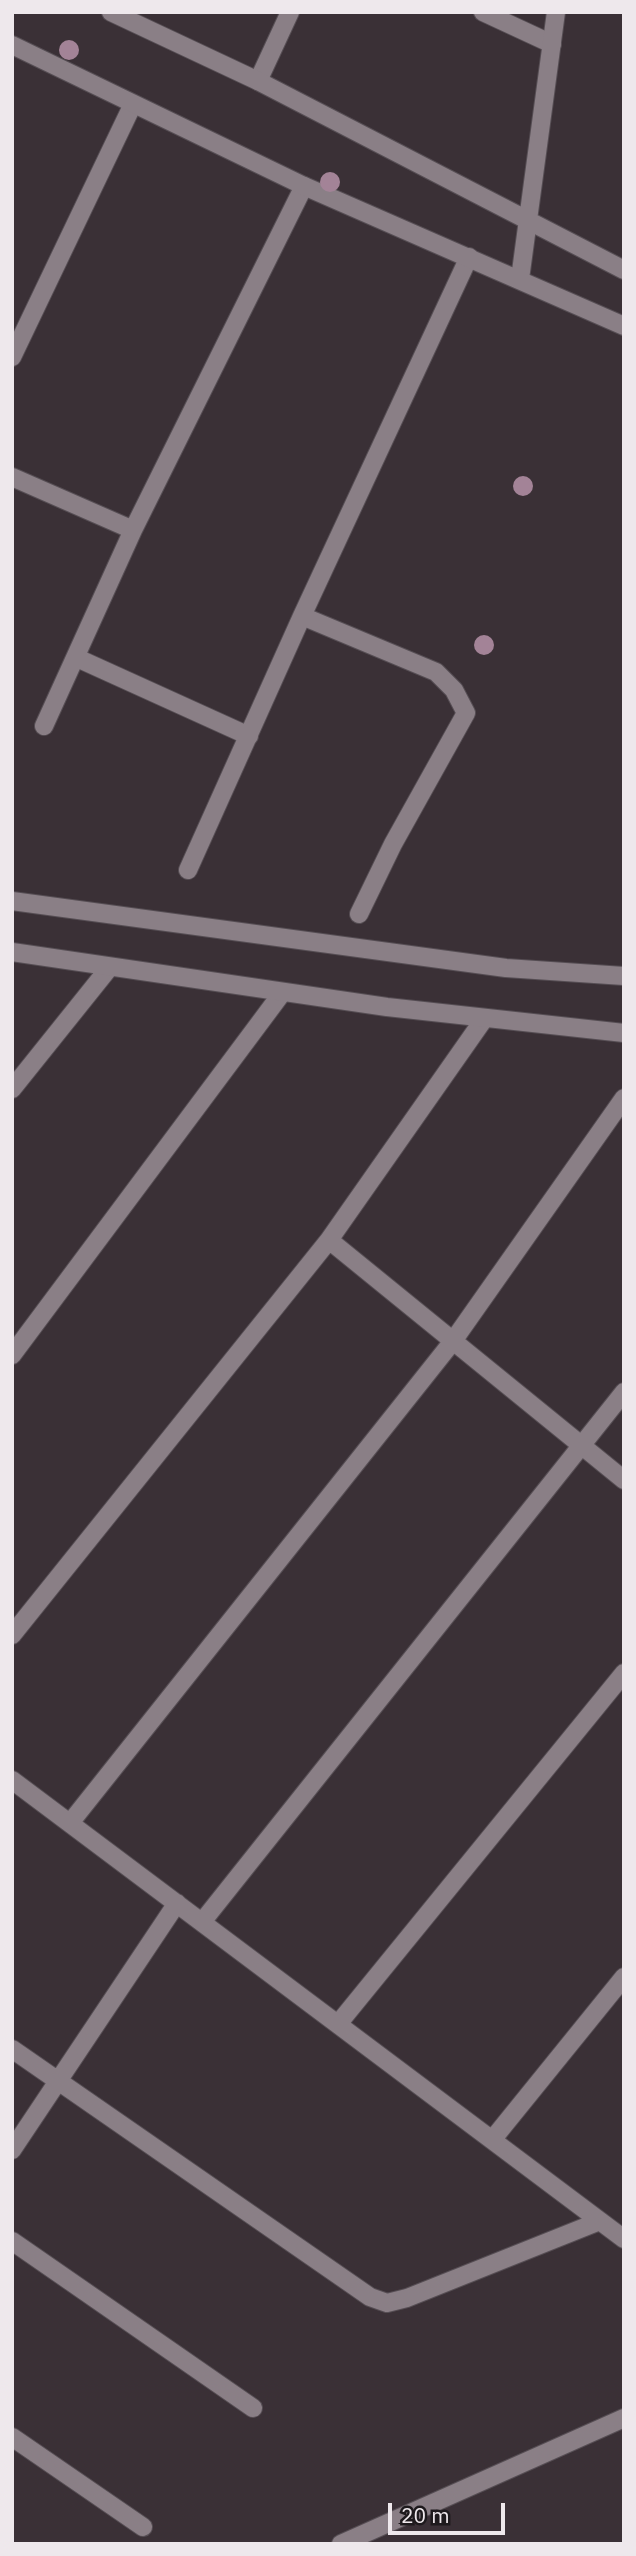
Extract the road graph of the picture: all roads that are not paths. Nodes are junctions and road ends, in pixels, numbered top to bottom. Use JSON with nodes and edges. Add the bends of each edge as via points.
{"nodes":[{"id":1,"x":290,"y":12,"type":"edge"},
{"id":2,"x":483,"y":12,"type":"edge"},
{"id":3,"x":556,"y":12,"type":"edge"},
{"id":4,"x":120,"y":14,"type":"edge"},
{"id":5,"x":552,"y":44,"type":"junction"},
{"id":6,"x":12,"y":45,"type":"edge"},
{"id":7,"x":258,"y":81,"type":"junction"},
{"id":8,"x":133,"y":104,"type":"junction"},
{"id":9,"x":304,"y":186,"type":"junction"},
{"id":10,"x":528,"y":222,"type":"junction"},
{"id":11,"x":469,"y":257,"type":"junction"},
{"id":12,"x":624,"y":270,"type":"edge"},
{"id":13,"x":520,"y":279,"type":"junction"},
{"id":14,"x":624,"y":326,"type":"edge"},
{"id":15,"x":12,"y":357,"type":"edge"},
{"id":16,"x":12,"y":477,"type":"edge"},
{"id":17,"x":133,"y":530,"type":"junction"},
{"id":18,"x":302,"y":616,"type":"junction"},
{"id":19,"x":77,"y":658,"type":"junction"},
{"id":20,"x":44,"y":726,"type":"dead end"},
{"id":21,"x":249,"y":736,"type":"junction"},
{"id":22,"x":188,"y":870,"type":"dead end"},
{"id":23,"x":12,"y":901,"type":"edge"},
{"id":24,"x":359,"y":914,"type":"dead end"},
{"id":25,"x":12,"y":952,"type":"edge"},
{"id":26,"x":109,"y":968,"type":"junction"},
{"id":27,"x":624,"y":976,"type":"edge"},
{"id":28,"x":282,"y":993,"type":"junction"},
{"id":29,"x":484,"y":1019,"type":"junction"},
{"id":30,"x":624,"y":1033,"type":"edge"},
{"id":31,"x":12,"y":1088,"type":"edge"},
{"id":32,"x":624,"y":1098,"type":"edge"},
{"id":33,"x":329,"y":1240,"type":"junction"},
{"id":34,"x":453,"y":1341,"type":"junction"},
{"id":35,"x":12,"y":1355,"type":"edge"},
{"id":36,"x":624,"y":1392,"type":"edge"},
{"id":37,"x":583,"y":1446,"type":"junction"},
{"id":38,"x":624,"y":1480,"type":"edge"},
{"id":39,"x":12,"y":1636,"type":"edge"},
{"id":40,"x":624,"y":1672,"type":"edge"},
{"id":41,"x":12,"y":1780,"type":"edge"},
{"id":42,"x":70,"y":1823,"type":"junction"},
{"id":43,"x":177,"y":1903,"type":"junction"},
{"id":44,"x":202,"y":1922,"type":"junction"},
{"id":45,"x":624,"y":1977,"type":"edge"},
{"id":46,"x":338,"y":2024,"type":"junction"},
{"id":47,"x":12,"y":2049,"type":"edge"},
{"id":48,"x":58,"y":2081,"type":"junction"},
{"id":49,"x":492,"y":2140,"type":"junction"},
{"id":50,"x":12,"y":2150,"type":"edge"},
{"id":51,"x":600,"y":2221,"type":"junction"},
{"id":52,"x":624,"y":2239,"type":"edge"},
{"id":53,"x":12,"y":2241,"type":"edge"},
{"id":54,"x":253,"y":2408,"type":"dead end"},
{"id":55,"x":624,"y":2418,"type":"edge"},
{"id":56,"x":12,"y":2437,"type":"edge"},
{"id":57,"x":143,"y":2527,"type":"dead end"},
{"id":58,"x":341,"y":2544,"type":"edge"}],
"edges":[{"from":1,"to":7,"type":"street"},
{"from":2,"to":5,"type":"street"},
{"from":3,"to":5,"type":"street"},
{"from":4,"to":7,"type":"street"},
{"from":5,"to":10,"type":"street"},
{"from":6,"to":8,"type":"street"},
{"from":7,"to":10,"type":"street"},
{"from":8,"to":9,"type":"street"},
{"from":8,"to":15,"type":"street"},
{"from":9,"to":11,"type":"street"},
{"from":9,"to":17,"type":"street"},
{"from":10,"to":12,"type":"street"},
{"from":10,"to":13,"type":"street"},
{"from":11,"to":13,"type":"street"},
{"from":11,"to":18,"type":"street"},
{"from":13,"to":14,"type":"street"},
{"from":16,"to":17,"type":"street"},
{"from":17,"to":19,"type":"street"},
{"from":18,"to":21,"type":"street"},
{"from":18,"to":24,"type":"street","via":[[436,672],[454,690],[466,713]]},
{"from":19,"to":20,"type":"street"},
{"from":19,"to":21,"type":"street"},
{"from":21,"to":22,"type":"street"},
{"from":23,"to":27,"type":"street","via":[[506,968]]},
{"from":25,"to":26,"type":"street"},
{"from":26,"to":28,"type":"street"},
{"from":26,"to":31,"type":"street"},
{"from":28,"to":29,"type":"street"},
{"from":28,"to":35,"type":"street"},
{"from":29,"to":30,"type":"street"},
{"from":29,"to":33,"type":"street"},
{"from":32,"to":34,"type":"street"},
{"from":33,"to":34,"type":"street"},
{"from":33,"to":39,"type":"street"},
{"from":34,"to":37,"type":"street"},
{"from":34,"to":42,"type":"street"},
{"from":36,"to":37,"type":"street"},
{"from":37,"to":38,"type":"street"},
{"from":37,"to":44,"type":"street"},
{"from":40,"to":46,"type":"street"},
{"from":41,"to":42,"type":"street"},
{"from":42,"to":43,"type":"street"},
{"from":43,"to":44,"type":"street"},
{"from":43,"to":48,"type":"street"},
{"from":44,"to":46,"type":"street"},
{"from":45,"to":49,"type":"street"},
{"from":46,"to":49,"type":"street"},
{"from":47,"to":48,"type":"street"},
{"from":48,"to":50,"type":"street"},
{"from":48,"to":51,"type":"street","via":[[370,2297],[387,2303]]},
{"from":49,"to":51,"type":"street"},
{"from":51,"to":52,"type":"street"},
{"from":53,"to":54,"type":"street"},
{"from":55,"to":58,"type":"street"},
{"from":56,"to":57,"type":"street"}]}
